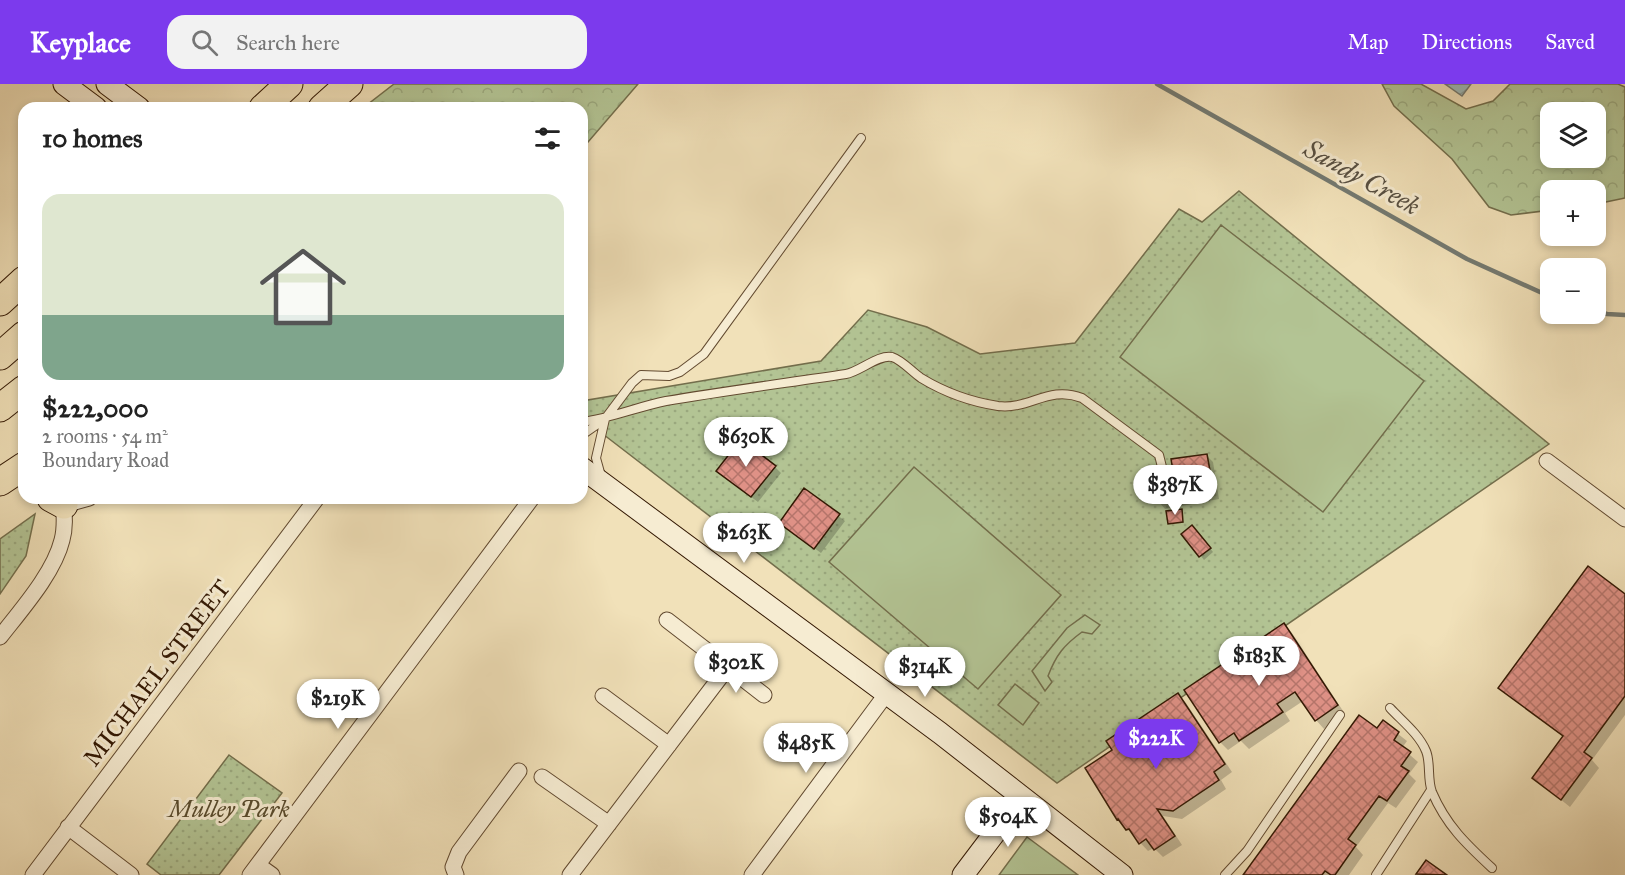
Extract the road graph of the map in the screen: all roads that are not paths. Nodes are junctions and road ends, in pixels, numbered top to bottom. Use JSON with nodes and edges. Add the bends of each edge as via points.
{"nodes":[{"id":1,"x":64,"y":84,"type":"edge"},
{"id":2,"x":107,"y":84,"type":"edge"},
{"id":3,"x":288,"y":84,"type":"edge"},
{"id":4,"x":349,"y":84,"type":"edge"},
{"id":5,"x":88,"y":102,"type":"edge"},
{"id":6,"x":131,"y":102,"type":"edge"},
{"id":7,"x":268,"y":102,"type":"edge"},
{"id":8,"x":329,"y":102,"type":"edge"},
{"id":9,"x":861,"y":138,"type":"dead end"},
{"id":10,"x":18,"y":286,"type":"edge"},
{"id":11,"x":0,"y":302,"type":"edge"},
{"id":12,"x":18,"y":340,"type":"edge"},
{"id":13,"x":0,"y":356,"type":"edge"},
{"id":14,"x":18,"y":394,"type":"edge"},
{"id":15,"x":0,"y":408,"type":"edge"},
{"id":16,"x":605,"y":418,"type":"junction"},
{"id":17,"x":588,"y":421,"type":"edge"},
{"id":18,"x":588,"y":431,"type":"edge"},
{"id":19,"x":1547,"y":461,"type":"dead end"},
{"id":20,"x":18,"y":470,"type":"edge"},
{"id":21,"x":1163,"y":471,"type":"dead end"},
{"id":22,"x":588,"y":473,"type":"edge"},
{"id":23,"x":0,"y":484,"type":"edge"},
{"id":24,"x":603,"y":484,"type":"junction"},
{"id":25,"x":18,"y":486,"type":"edge"},
{"id":26,"x":67,"y":504,"type":"edge"},
{"id":27,"x":312,"y":504,"type":"edge"},
{"id":28,"x":528,"y":504,"type":"edge"},
{"id":29,"x":1625,"y":519,"type":"edge"},
{"id":30,"x":667,"y":620,"type":"dead end"},
{"id":31,"x":0,"y":637,"type":"edge"},
{"id":32,"x":728,"y":667,"type":"junction"},
{"id":33,"x":887,"y":693,"type":"junction"},
{"id":34,"x":764,"y":695,"type":"dead end"},
{"id":35,"x":603,"y":696,"type":"dead end"},
{"id":36,"x":1389,"y":708,"type":"dead end"},
{"id":37,"x":1340,"y":715,"type":"dead end"},
{"id":38,"x":669,"y":745,"type":"junction"},
{"id":39,"x":519,"y":771,"type":"dead end"},
{"id":40,"x":542,"y":777,"type":"dead end"},
{"id":41,"x":1431,"y":790,"type":"junction"},
{"id":42,"x":1022,"y":797,"type":"junction"},
{"id":43,"x":609,"y":824,"type":"junction"},
{"id":44,"x":68,"y":827,"type":"junction"},
{"id":45,"x":1492,"y":868,"type":"dead end"},
{"id":46,"x":254,"y":870,"type":"edge"},
{"id":47,"x":33,"y":875,"type":"edge"},
{"id":48,"x":131,"y":875,"type":"edge"},
{"id":49,"x":272,"y":875,"type":"edge"},
{"id":50,"x":456,"y":875,"type":"edge"},
{"id":51,"x":570,"y":875,"type":"edge"},
{"id":52,"x":752,"y":875,"type":"edge"},
{"id":53,"x":963,"y":875,"type":"edge"},
{"id":54,"x":1122,"y":875,"type":"edge"},
{"id":55,"x":1225,"y":875,"type":"edge"},
{"id":56,"x":1376,"y":875,"type":"edge"}],
"edges":[{"from":1,"to":5,"type":"main road"},
{"from":2,"to":6,"type":"main road"},
{"from":3,"to":7,"type":"highway"},
{"from":4,"to":8,"type":"highway"},
{"from":9,"to":16,"type":"lane","via":[[704,354],[669,376],[641,375]]},
{"from":10,"to":11,"type":"highway"},
{"from":12,"to":13,"type":"highway"},
{"from":14,"to":15,"type":"highway"},
{"from":16,"to":17,"type":"lane"},
{"from":16,"to":18,"type":"lane"},
{"from":16,"to":21,"type":"lane","via":[[664,402],[854,373],[892,357],[922,379],[980,403],[1020,405],[1060,393],[1082,398],[1159,455]]},
{"from":16,"to":24,"type":"lane","via":[[596,458]]},
{"from":19,"to":29,"type":"street"},
{"from":20,"to":23,"type":"highway"},
{"from":22,"to":24,"type":"main road"},
{"from":23,"to":25,"type":"highway"},
{"from":24,"to":33,"type":"main road"},
{"from":26,"to":31,"type":"street","via":[[58,553]]},
{"from":27,"to":44,"type":"street","name":"MICHAEL STREET"},
{"from":28,"to":46,"type":"street"},
{"from":30,"to":32,"type":"street"},
{"from":32,"to":34,"type":"street"},
{"from":32,"to":38,"type":"street"},
{"from":33,"to":42,"type":"main road"},
{"from":33,"to":52,"type":"street"},
{"from":35,"to":38,"type":"street"},
{"from":36,"to":41,"type":"lane","via":[[1414,733],[1426,752]]},
{"from":37,"to":55,"type":"lane","via":[[1247,851]]},
{"from":38,"to":43,"type":"street"},
{"from":39,"to":50,"type":"street","via":[[459,852],[453,867]]},
{"from":40,"to":43,"type":"street"},
{"from":41,"to":45,"type":"lane","via":[[1458,837]]},
{"from":41,"to":56,"type":"lane"},
{"from":42,"to":53,"type":"main road"},
{"from":42,"to":54,"type":"main road"},
{"from":43,"to":51,"type":"street"},
{"from":44,"to":47,"type":"street","name":"MICHAEL STREET"},
{"from":44,"to":48,"type":"street"},
{"from":46,"to":49,"type":"street"}]}
